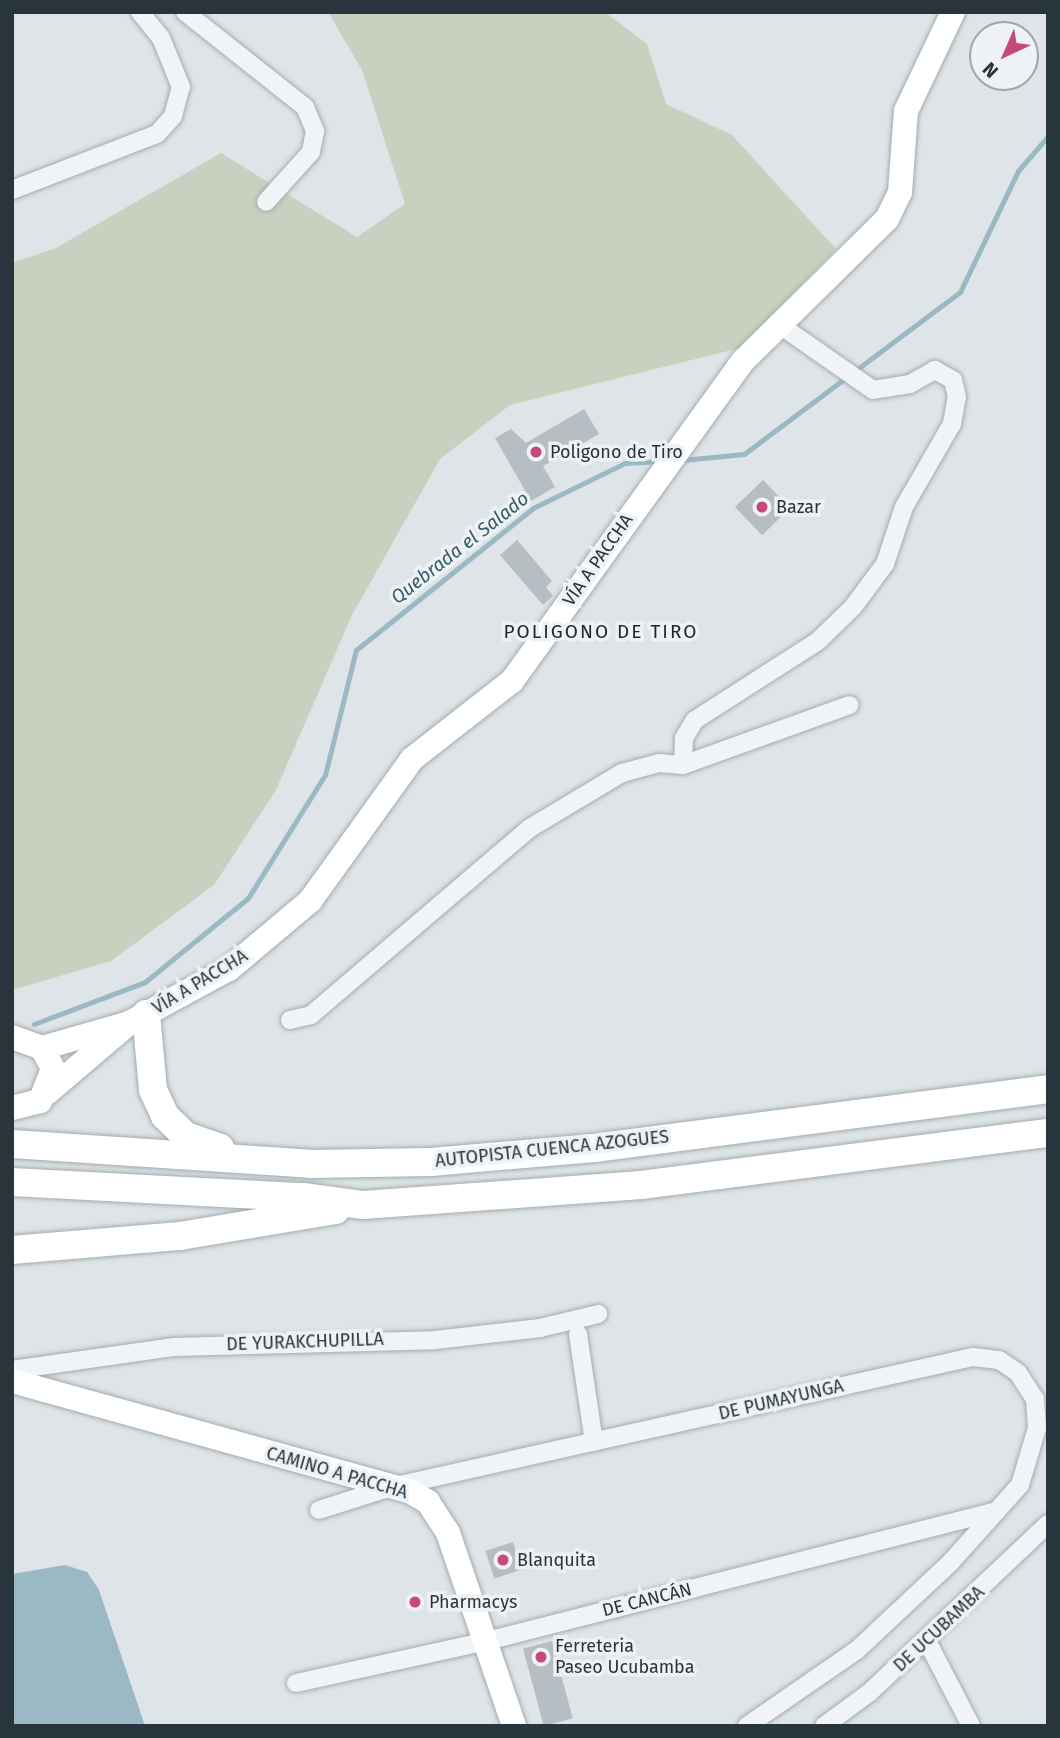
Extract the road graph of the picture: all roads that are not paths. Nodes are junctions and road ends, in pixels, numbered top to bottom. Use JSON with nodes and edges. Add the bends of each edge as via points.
{"nodes":[{"id":1,"x":140,"y":12,"type":"edge"},
{"id":2,"x":185,"y":12,"type":"edge"},
{"id":3,"x":953,"y":12,"type":"edge"},
{"id":4,"x":12,"y":190,"type":"edge"},
{"id":5,"x":266,"y":202,"type":"dead end"},
{"id":6,"x":777,"y":323,"type":"junction"},
{"id":7,"x":850,"y":705,"type":"dead end"},
{"id":8,"x":683,"y":765,"type":"junction"},
{"id":9,"x":137,"y":1018,"type":"junction"},
{"id":10,"x":290,"y":1020,"type":"dead end"},
{"id":11,"x":12,"y":1037,"type":"edge"},
{"id":12,"x":42,"y":1048,"type":"junction"},
{"id":13,"x":1048,"y":1088,"type":"edge"},
{"id":14,"x":47,"y":1093,"type":"junction"},
{"id":15,"x":15,"y":1123,"type":"edge"},
{"id":16,"x":1048,"y":1133,"type":"edge"},
{"id":17,"x":281,"y":1161,"type":"junction"},
{"id":18,"x":12,"y":1182,"type":"edge"},
{"id":19,"x":363,"y":1205,"type":"junction"},
{"id":20,"x":12,"y":1250,"type":"edge"},
{"id":21,"x":598,"y":1314,"type":"dead end"},
{"id":22,"x":578,"y":1334,"type":"dead end"},
{"id":23,"x":12,"y":1370,"type":"edge"},
{"id":24,"x":12,"y":1381,"type":"edge"},
{"id":25,"x":594,"y":1442,"type":"junction"},
{"id":26,"x":391,"y":1487,"type":"junction"},
{"id":27,"x":319,"y":1510,"type":"dead end"},
{"id":28,"x":997,"y":1511,"type":"junction"},
{"id":29,"x":1048,"y":1524,"type":"edge"},
{"id":30,"x":487,"y":1641,"type":"junction"},
{"id":31,"x":927,"y":1641,"type":"junction"},
{"id":32,"x":296,"y":1682,"type":"dead end"},
{"id":33,"x":514,"y":1726,"type":"edge"},
{"id":34,"x":747,"y":1726,"type":"edge"},
{"id":35,"x":824,"y":1726,"type":"edge"},
{"id":36,"x":971,"y":1726,"type":"edge"}],
"edges":[{"from":1,"to":4,"type":"street","via":[[161,38],[181,87],[173,116],[157,134]]},
{"from":2,"to":5,"type":"street","via":[[304,107],[315,131],[311,152]]},
{"from":3,"to":6,"type":"main road","name":"VÍA A PACCHA","via":[[906,111],[900,192],[887,219]]},
{"from":6,"to":8,"type":"street","via":[[867,386],[883,392],[936,370],[948,375],[956,389],[952,424],[904,507],[885,564],[818,640],[695,720],[684,738]]},
{"from":6,"to":9,"type":"main road","name":"VÍA A PACCHA","via":[[668,460],[512,681],[412,759],[310,901],[229,969]]},
{"from":7,"to":8,"type":"street"},
{"from":8,"to":10,"type":"street","via":[[659,763],[622,772],[530,828],[311,1015]]},
{"from":9,"to":12,"type":"main road","name":"VÍA A PACCHA"},
{"from":9,"to":14,"type":"main road","name":"VÍA A PACCHA"},
{"from":9,"to":17,"type":"highway","via":[[153,1090],[165,1116],[200,1143]]},
{"from":11,"to":12,"type":"main road"},
{"from":12,"to":14,"type":"main road","via":[[52,1069]]},
{"from":13,"to":17,"type":"highway","name":"AUTOPISTA CUENCA AZOGUES","via":[[544,1153],[431,1162]]},
{"from":14,"to":15,"type":"main road","name":"VÍA A PACCHA"},
{"from":15,"to":17,"type":"highway","name":"AUTOPISTA CUENCA AZOGUES"},
{"from":16,"to":19,"type":"highway","via":[[629,1186]]},
{"from":18,"to":19,"type":"highway","via":[[303,1197]]},
{"from":19,"to":20,"type":"highway","via":[[180,1236]]},
{"from":21,"to":23,"type":"street","name":"DE YURAKCHUPILLA","via":[[540,1328],[435,1340],[174,1346]]},
{"from":22,"to":25,"type":"street"},
{"from":24,"to":26,"type":"main road","name":"CAMINO A PACCHA"},
{"from":25,"to":26,"type":"street","name":"DE PUMAYUNGA"},
{"from":25,"to":28,"type":"street","name":"DE PUMAYUNGA","via":[[973,1357],[999,1360],[1018,1373],[1035,1399],[1037,1428],[1020,1485]]},
{"from":26,"to":27,"type":"street","name":"DE PUMAYUNGA"},
{"from":26,"to":30,"type":"main road","name":"CAMINO A PACCHA","via":[[428,1502],[448,1533]]},
{"from":28,"to":30,"type":"street","name":"DE CANCÁN"},
{"from":28,"to":34,"type":"street","name":"DE PUMAYUNGA","via":[[857,1650]]},
{"from":29,"to":31,"type":"street","name":"DE UCUBAMBA"},
{"from":30,"to":32,"type":"street","name":"DE CANCÁN"},
{"from":30,"to":33,"type":"main road","name":"CAMINO A PACCHA"},
{"from":31,"to":35,"type":"street","name":"DE UCUBAMBA"},
{"from":31,"to":36,"type":"street"}]}
